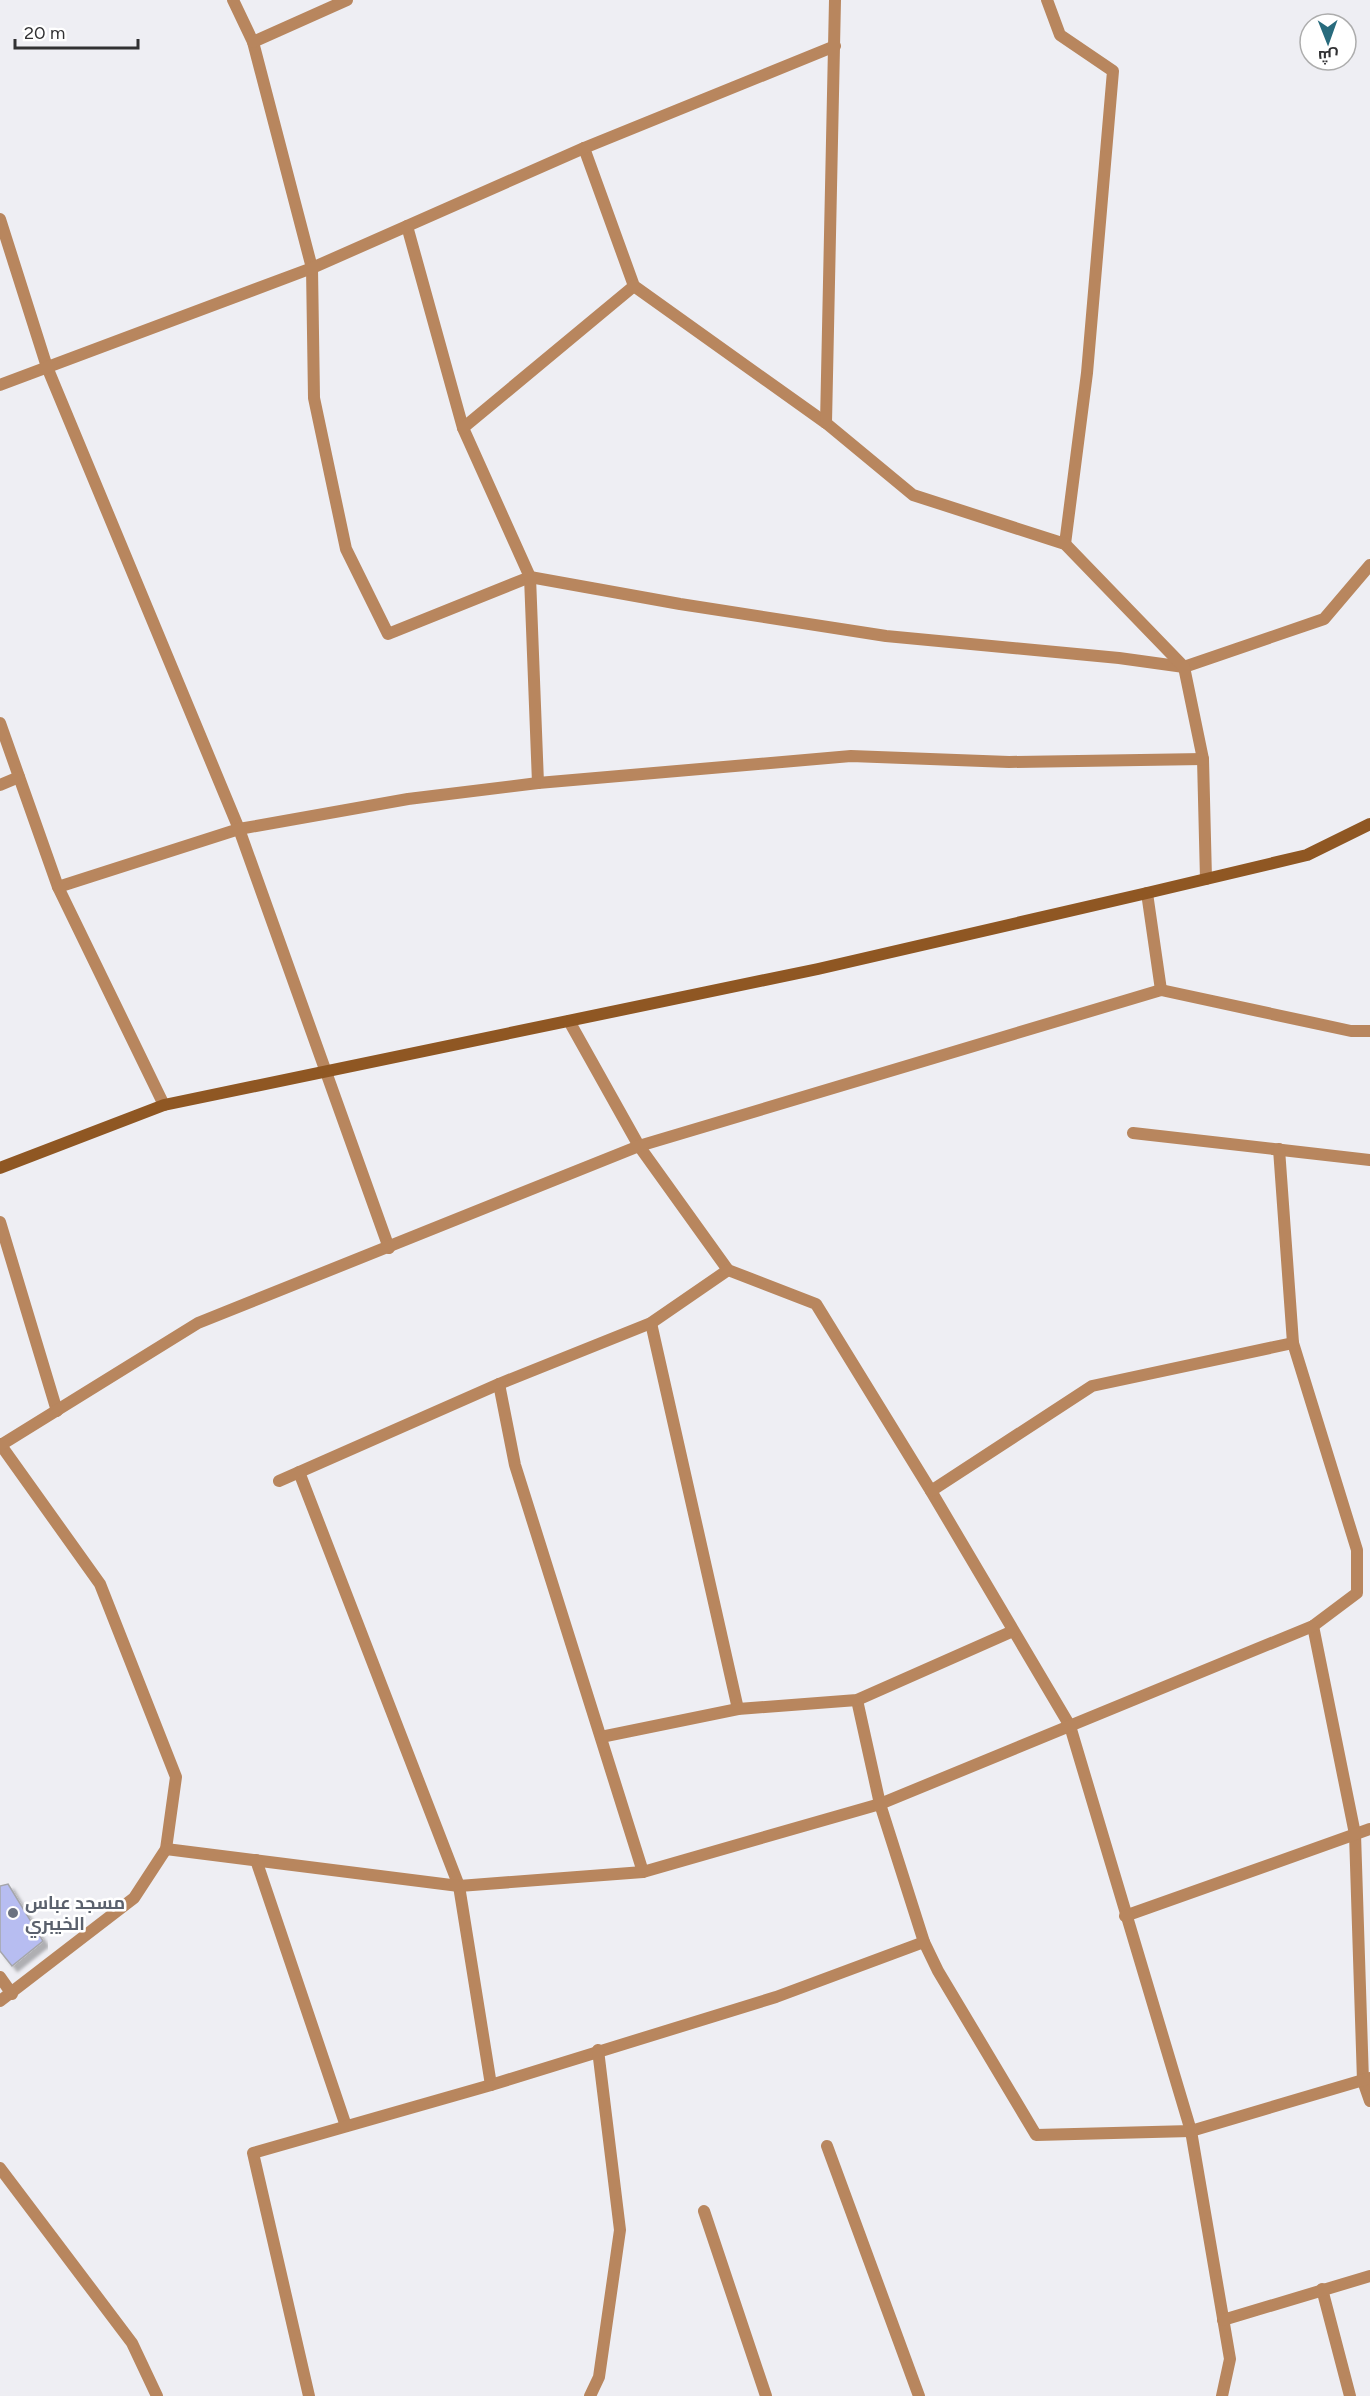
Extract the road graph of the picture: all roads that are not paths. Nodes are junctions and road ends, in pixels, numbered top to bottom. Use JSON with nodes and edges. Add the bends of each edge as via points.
{"nodes":[{"id":1,"x":233,"y":0,"type":"edge"},
{"id":2,"x":347,"y":0,"type":"edge"},
{"id":3,"x":835,"y":0,"type":"edge"},
{"id":4,"x":1047,"y":0,"type":"edge"},
{"id":5,"x":253,"y":42,"type":"junction"},
{"id":6,"x":835,"y":46,"type":"junction"},
{"id":7,"x":584,"y":148,"type":"junction"},
{"id":8,"x":0,"y":219,"type":"edge"},
{"id":9,"x":407,"y":226,"type":"junction"},
{"id":10,"x":312,"y":268,"type":"junction"},
{"id":11,"x":634,"y":286,"type":"junction"},
{"id":12,"x":47,"y":367,"type":"junction"},
{"id":13,"x":0,"y":385,"type":"edge"},
{"id":14,"x":826,"y":423,"type":"junction"},
{"id":15,"x":463,"y":428,"type":"junction"},
{"id":16,"x":1065,"y":544,"type":"junction"},
{"id":17,"x":1370,"y":565,"type":"edge"},
{"id":18,"x":530,"y":577,"type":"junction"},
{"id":19,"x":1184,"y":667,"type":"junction"},
{"id":20,"x":0,"y":723,"type":"edge"},
{"id":21,"x":1203,"y":759,"type":"junction"},
{"id":22,"x":19,"y":777,"type":"junction"},
{"id":23,"x":538,"y":783,"type":"junction"},
{"id":24,"x":0,"y":785,"type":"edge"},
{"id":25,"x":1370,"y":824,"type":"edge"},
{"id":26,"x":239,"y":828,"type":"junction"},
{"id":27,"x":1206,"y":879,"type":"junction"},
{"id":28,"x":58,"y":887,"type":"junction"},
{"id":29,"x":1147,"y":893,"type":"junction"},
{"id":30,"x":1161,"y":990,"type":"junction"},
{"id":31,"x":569,"y":1021,"type":"junction"},
{"id":32,"x":1370,"y":1031,"type":"edge"},
{"id":33,"x":326,"y":1072,"type":"junction"},
{"id":34,"x":164,"y":1105,"type":"junction"},
{"id":35,"x":1134,"y":1133,"type":"dead end"},
{"id":36,"x":639,"y":1146,"type":"junction"},
{"id":37,"x":1279,"y":1149,"type":"junction"},
{"id":38,"x":1370,"y":1160,"type":"edge"},
{"id":39,"x":0,"y":1168,"type":"edge"},
{"id":40,"x":0,"y":1222,"type":"edge"},
{"id":41,"x":388,"y":1248,"type":"junction"},
{"id":42,"x":729,"y":1270,"type":"junction"},
{"id":43,"x":651,"y":1323,"type":"junction"},
{"id":44,"x":1293,"y":1343,"type":"junction"},
{"id":45,"x":499,"y":1384,"type":"junction"},
{"id":46,"x":57,"y":1411,"type":"junction"},
{"id":47,"x":0,"y":1445,"type":"edge"},
{"id":48,"x":298,"y":1472,"type":"junction"},
{"id":49,"x":279,"y":1481,"type":"dead end"},
{"id":50,"x":931,"y":1491,"type":"junction"},
{"id":51,"x":1313,"y":1626,"type":"junction"},
{"id":52,"x":1013,"y":1631,"type":"junction"},
{"id":53,"x":857,"y":1700,"type":"junction"},
{"id":54,"x":738,"y":1709,"type":"junction"},
{"id":55,"x":1070,"y":1726,"type":"junction"},
{"id":56,"x":601,"y":1737,"type":"junction"},
{"id":57,"x":880,"y":1804,"type":"junction"},
{"id":58,"x":1370,"y":1829,"type":"edge"},
{"id":59,"x":1355,"y":1834,"type":"junction"},
{"id":60,"x":166,"y":1849,"type":"junction"},
{"id":61,"x":256,"y":1860,"type":"junction"},
{"id":62,"x":643,"y":1872,"type":"junction"},
{"id":63,"x":459,"y":1886,"type":"junction"},
{"id":64,"x":1125,"y":1917,"type":"junction"},
{"id":65,"x":924,"y":1942,"type":"junction"},
{"id":66,"x":0,"y":1977,"type":"edge"},
{"id":67,"x":12,"y":1994,"type":"junction"},
{"id":68,"x":0,"y":2001,"type":"edge"},
{"id":69,"x":598,"y":2050,"type":"junction"},
{"id":70,"x":1367,"y":2079,"type":"edge"},
{"id":71,"x":491,"y":2085,"type":"junction"},
{"id":72,"x":1370,"y":2101,"type":"edge"},
{"id":73,"x":346,"y":2126,"type":"junction"},
{"id":74,"x":1191,"y":2131,"type":"junction"},
{"id":75,"x":827,"y":2146,"type":"dead end"},
{"id":76,"x":0,"y":2168,"type":"edge"},
{"id":77,"x":705,"y":2211,"type":"dead end"},
{"id":78,"x":1370,"y":2276,"type":"edge"},
{"id":79,"x":1322,"y":2289,"type":"junction"},
{"id":80,"x":1223,"y":2320,"type":"junction"},
{"id":81,"x":157,"y":2396,"type":"edge"},
{"id":82,"x":309,"y":2396,"type":"edge"},
{"id":83,"x":590,"y":2396,"type":"edge"},
{"id":84,"x":766,"y":2396,"type":"edge"},
{"id":85,"x":919,"y":2396,"type":"edge"},
{"id":86,"x":1222,"y":2396,"type":"edge"},
{"id":87,"x":1350,"y":2396,"type":"edge"}],
"edges":[{"from":1,"to":5,"type":"street"},
{"from":2,"to":5,"type":"street"},
{"from":3,"to":6,"type":"street"},
{"from":4,"to":16,"type":"street","via":[[1060,35],[1113,71],[1087,374]]},
{"from":5,"to":10,"type":"street"},
{"from":6,"to":7,"type":"street"},
{"from":6,"to":14,"type":"street"},
{"from":7,"to":9,"type":"street"},
{"from":7,"to":11,"type":"street"},
{"from":8,"to":12,"type":"street"},
{"from":9,"to":10,"type":"street"},
{"from":9,"to":15,"type":"street"},
{"from":10,"to":12,"type":"street"},
{"from":10,"to":18,"type":"street","via":[[316,410],[346,549],[388,634]]},
{"from":11,"to":14,"type":"street"},
{"from":11,"to":15,"type":"street"},
{"from":12,"to":13,"type":"street"},
{"from":12,"to":26,"type":"street"},
{"from":14,"to":16,"type":"street","via":[[913,495]]},
{"from":15,"to":18,"type":"street"},
{"from":16,"to":19,"type":"street"},
{"from":17,"to":19,"type":"street","via":[[1324,619]]},
{"from":18,"to":19,"type":"street","via":[[886,636]]},
{"from":18,"to":23,"type":"street"},
{"from":19,"to":21,"type":"street"},
{"from":20,"to":22,"type":"street"},
{"from":21,"to":23,"type":"street","via":[[1010,762],[851,756]]},
{"from":21,"to":27,"type":"street"},
{"from":22,"to":24,"type":"street"},
{"from":22,"to":28,"type":"street"},
{"from":23,"to":26,"type":"street","via":[[408,799]]},
{"from":25,"to":27,"type":"main road","via":[[1306,855]]},
{"from":26,"to":28,"type":"street"},
{"from":26,"to":33,"type":"street"},
{"from":27,"to":29,"type":"main road"},
{"from":28,"to":34,"type":"street"},
{"from":29,"to":30,"type":"street"},
{"from":29,"to":31,"type":"main road","via":[[818,969]]},
{"from":30,"to":32,"type":"street","via":[[1351,1031]]},
{"from":30,"to":36,"type":"street"},
{"from":31,"to":33,"type":"main road"},
{"from":31,"to":36,"type":"street"},
{"from":33,"to":34,"type":"main road"},
{"from":33,"to":41,"type":"street"},
{"from":34,"to":39,"type":"main road"},
{"from":35,"to":37,"type":"street"},
{"from":36,"to":41,"type":"street"},
{"from":36,"to":42,"type":"street"},
{"from":37,"to":38,"type":"street"},
{"from":37,"to":44,"type":"street"},
{"from":40,"to":46,"type":"street"},
{"from":41,"to":46,"type":"street","via":[[198,1323]]},
{"from":42,"to":43,"type":"street"},
{"from":42,"to":50,"type":"street","via":[[816,1304]]},
{"from":43,"to":45,"type":"street"},
{"from":43,"to":54,"type":"street"},
{"from":44,"to":50,"type":"street","via":[[1092,1386]]},
{"from":44,"to":51,"type":"street","via":[[1357,1550],[1357,1593]]},
{"from":45,"to":48,"type":"street"},
{"from":45,"to":56,"type":"street","via":[[515,1465]]},
{"from":46,"to":47,"type":"street"},
{"from":47,"to":60,"type":"street","via":[[100,1584],[176,1777]]},
{"from":48,"to":49,"type":"street"},
{"from":48,"to":63,"type":"street"},
{"from":50,"to":52,"type":"street"},
{"from":51,"to":55,"type":"street"},
{"from":51,"to":59,"type":"street"},
{"from":52,"to":53,"type":"street"},
{"from":52,"to":55,"type":"street"},
{"from":53,"to":54,"type":"street"},
{"from":53,"to":57,"type":"street"},
{"from":54,"to":56,"type":"street"},
{"from":55,"to":57,"type":"street"},
{"from":55,"to":64,"type":"street"},
{"from":56,"to":62,"type":"street"},
{"from":57,"to":62,"type":"street"},
{"from":57,"to":65,"type":"street"},
{"from":58,"to":59,"type":"street"},
{"from":59,"to":64,"type":"street"},
{"from":59,"to":70,"type":"street"},
{"from":60,"to":61,"type":"street"},
{"from":60,"to":67,"type":"street","via":[[134,1898]]},
{"from":61,"to":63,"type":"street"},
{"from":61,"to":73,"type":"street"},
{"from":62,"to":63,"type":"street"},
{"from":63,"to":71,"type":"street"},
{"from":64,"to":74,"type":"street"},
{"from":65,"to":69,"type":"street","via":[[776,1997]]},
{"from":65,"to":74,"type":"street","via":[[1036,2135]]},
{"from":66,"to":67,"type":"street"},
{"from":67,"to":68,"type":"street"},
{"from":69,"to":71,"type":"street"},
{"from":69,"to":83,"type":"street","via":[[620,2230],[598,2377]]},
{"from":70,"to":72,"type":"street"},
{"from":70,"to":74,"type":"street"},
{"from":71,"to":73,"type":"street"},
{"from":73,"to":82,"type":"street","via":[[253,2153]]},
{"from":74,"to":80,"type":"street"},
{"from":75,"to":85,"type":"street"},
{"from":76,"to":81,"type":"street","via":[[132,2343]]},
{"from":77,"to":84,"type":"street"},
{"from":78,"to":79,"type":"street"},
{"from":79,"to":80,"type":"street"},
{"from":79,"to":87,"type":"street"},
{"from":80,"to":86,"type":"street","via":[[1230,2359]]}]}
